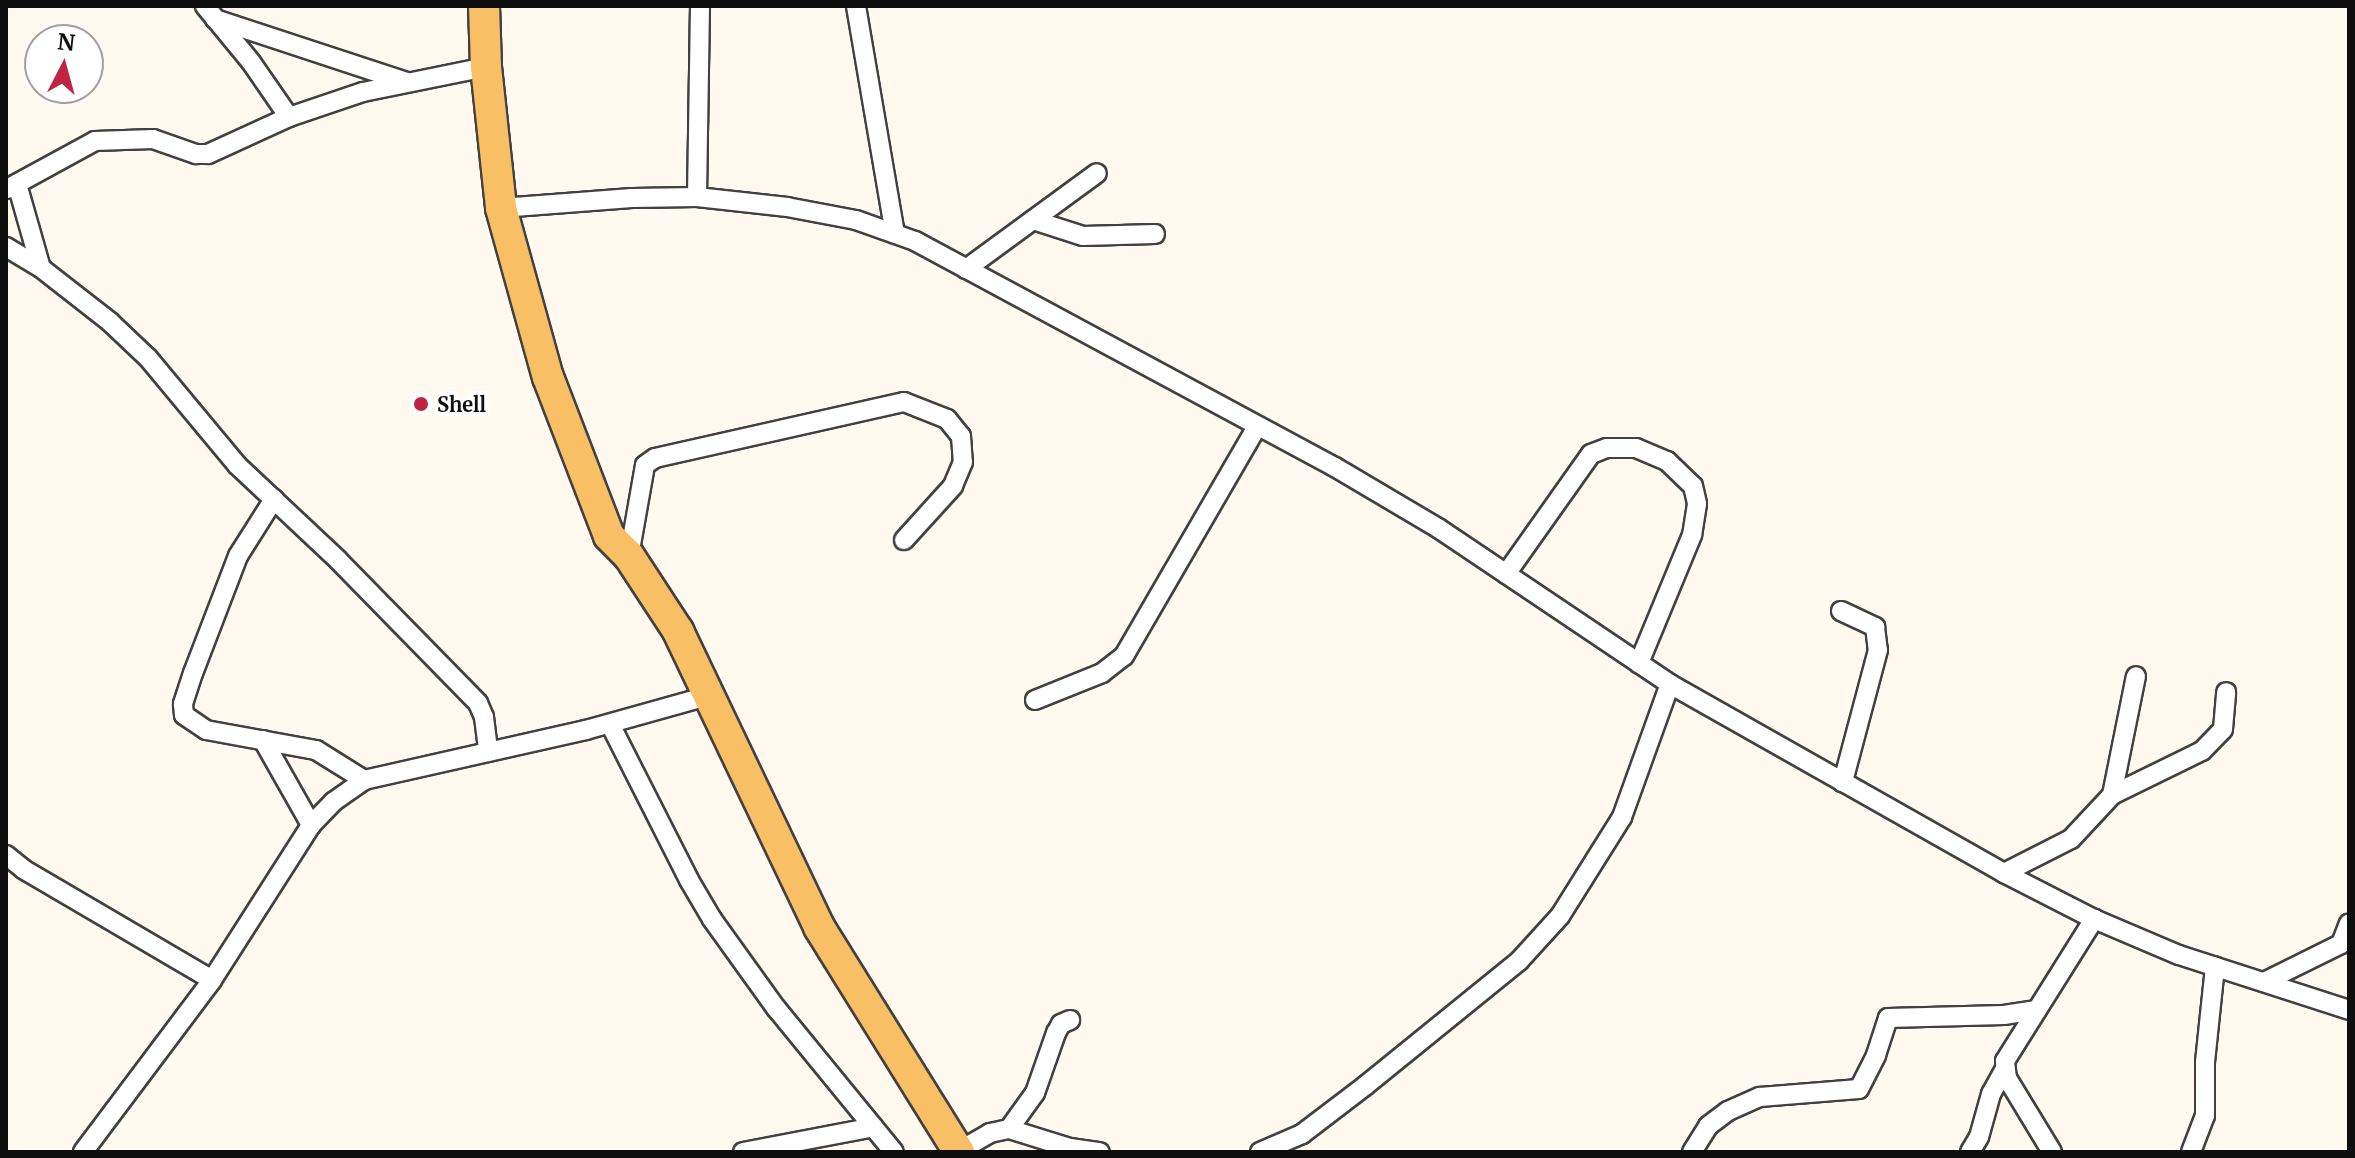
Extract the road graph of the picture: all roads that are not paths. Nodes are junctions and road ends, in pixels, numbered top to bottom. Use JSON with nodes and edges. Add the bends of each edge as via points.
{"nodes":[{"id":1,"x":484,"y":6,"type":"edge"},
{"id":2,"x":700,"y":6,"type":"edge"},
{"id":3,"x":856,"y":6,"type":"edge"},
{"id":4,"x":209,"y":12,"type":"edge"},
{"id":5,"x":486,"y":67,"type":"junction"},
{"id":6,"x":407,"y":82,"type":"junction"},
{"id":7,"x":289,"y":117,"type":"junction"},
{"id":8,"x":1097,"y":173,"type":"dead end"},
{"id":9,"x":11,"y":187,"type":"edge"},
{"id":10,"x":697,"y":197,"type":"junction"},
{"id":11,"x":501,"y":208,"type":"junction"},
{"id":12,"x":1033,"y":220,"type":"junction"},
{"id":13,"x":895,"y":234,"type":"junction"},
{"id":14,"x":1155,"y":234,"type":"dead end"},
{"id":15,"x":6,"y":247,"type":"edge"},
{"id":16,"x":41,"y":268,"type":"junction"},
{"id":17,"x":966,"y":269,"type":"junction"},
{"id":18,"x":1257,"y":427,"type":"junction"},
{"id":19,"x":274,"y":499,"type":"junction"},
{"id":20,"x":904,"y":540,"type":"dead end"},
{"id":21,"x":629,"y":556,"type":"junction"},
{"id":22,"x":1506,"y":574,"type":"junction"},
{"id":23,"x":1841,"y":611,"type":"dead end"},
{"id":24,"x":1639,"y":663,"type":"junction"},
{"id":25,"x":2136,"y":676,"type":"dead end"},
{"id":26,"x":1670,"y":684,"type":"junction"},
{"id":27,"x":2226,"y":692,"type":"dead end"},
{"id":28,"x":708,"y":696,"type":"junction"},
{"id":29,"x":1035,"y":700,"type":"dead end"},
{"id":30,"x":610,"y":724,"type":"junction"},
{"id":31,"x":263,"y":740,"type":"junction"},
{"id":32,"x":488,"y":752,"type":"junction"},
{"id":33,"x":364,"y":780,"type":"junction"},
{"id":34,"x":1843,"y":782,"type":"junction"},
{"id":35,"x":2112,"y":795,"type":"junction"},
{"id":36,"x":311,"y":825,"type":"junction"},
{"id":37,"x":6,"y":855,"type":"edge"},
{"id":38,"x":2004,"y":873,"type":"junction"},
{"id":39,"x":2094,"y":919,"type":"junction"},
{"id":40,"x":2349,"y":923,"type":"edge"},
{"id":41,"x":2215,"y":967,"type":"junction"},
{"id":42,"x":212,"y":980,"type":"junction"},
{"id":43,"x":2264,"y":982,"type":"junction"},
{"id":44,"x":2345,"y":1003,"type":"edge"},
{"id":45,"x":2037,"y":1010,"type":"junction"},
{"id":46,"x":1070,"y":1020,"type":"dead end"},
{"id":47,"x":2005,"y":1069,"type":"junction"},
{"id":48,"x":874,"y":1127,"type":"junction"},
{"id":49,"x":1009,"y":1129,"type":"junction"},
{"id":50,"x":1071,"y":1150,"type":"edge"},
{"id":51,"x":83,"y":1152,"type":"edge"},
{"id":52,"x":743,"y":1152,"type":"edge"},
{"id":53,"x":894,"y":1152,"type":"edge"},
{"id":54,"x":959,"y":1152,"type":"edge"},
{"id":55,"x":1100,"y":1152,"type":"edge"},
{"id":56,"x":1260,"y":1152,"type":"edge"},
{"id":57,"x":1692,"y":1152,"type":"edge"},
{"id":58,"x":1970,"y":1152,"type":"edge"},
{"id":59,"x":2052,"y":1152,"type":"edge"},
{"id":60,"x":2191,"y":1152,"type":"edge"}],
"edges":[{"from":1,"to":5,"type":"main road"},
{"from":2,"to":10,"type":"street"},
{"from":3,"to":13,"type":"street"},
{"from":4,"to":6,"type":"street"},
{"from":4,"to":7,"type":"street"},
{"from":5,"to":6,"type":"street"},
{"from":5,"to":11,"type":"main road"},
{"from":6,"to":7,"type":"street"},
{"from":7,"to":9,"type":"street","via":[[208,154],[153,139],[95,141]]},
{"from":8,"to":12,"type":"street"},
{"from":9,"to":16,"type":"street"},
{"from":10,"to":11,"type":"street"},
{"from":10,"to":13,"type":"street","via":[[787,207],[856,220]]},
{"from":11,"to":21,"type":"main road","via":[[529,316],[574,450],[609,536]]},
{"from":12,"to":14,"type":"street","via":[[1083,236]]},
{"from":12,"to":17,"type":"street"},
{"from":13,"to":17,"type":"street"},
{"from":15,"to":16,"type":"street"},
{"from":16,"to":19,"type":"street","via":[[148,358],[237,465]]},
{"from":17,"to":18,"type":"street"},
{"from":18,"to":22,"type":"street","via":[[1335,467]]},
{"from":18,"to":29,"type":"street","via":[[1124,656],[1102,673]]},
{"from":19,"to":31,"type":"street","via":[[238,556],[183,704],[184,715],[196,726]]},
{"from":19,"to":32,"type":"street","via":[[478,703]]},
{"from":20,"to":21,"type":"street","via":[[953,486],[963,462],[961,436],[947,419],[904,402],[655,458],[645,465]]},
{"from":21,"to":28,"type":"main road","via":[[678,631]]},
{"from":22,"to":24,"type":"street"},
{"from":22,"to":24,"type":"street","via":[[1591,454],[1636,448],[1667,461],[1693,486],[1697,504],[1692,535]]},
{"from":23,"to":34,"type":"street","via":[[1875,627],[1878,650]]},
{"from":24,"to":26,"type":"street"},
{"from":25,"to":35,"type":"street"},
{"from":26,"to":34,"type":"street"},
{"from":26,"to":56,"type":"street","via":[[1622,817],[1560,916],[1519,961],[1400,1059],[1302,1134]]},
{"from":27,"to":35,"type":"street","via":[[2223,729],[2202,751]]},
{"from":28,"to":30,"type":"street"},
{"from":28,"to":54,"type":"main road","via":[[819,927]]},
{"from":30,"to":32,"type":"street"},
{"from":30,"to":48,"type":"street","via":[[712,919],[776,1008]]},
{"from":31,"to":33,"type":"street","via":[[316,750]]},
{"from":31,"to":36,"type":"street"},
{"from":32,"to":33,"type":"street"},
{"from":33,"to":36,"type":"street"},
{"from":34,"to":38,"type":"street"},
{"from":35,"to":38,"type":"street","via":[[2071,839]]},
{"from":36,"to":42,"type":"street"},
{"from":37,"to":42,"type":"street"},
{"from":38,"to":39,"type":"street"},
{"from":39,"to":41,"type":"street"},
{"from":39,"to":45,"type":"street"},
{"from":40,"to":43,"type":"street","via":[[2341,944]]},
{"from":41,"to":43,"type":"street"},
{"from":41,"to":60,"type":"street","via":[[2205,1116]]},
{"from":42,"to":51,"type":"street"},
{"from":43,"to":44,"type":"street"},
{"from":45,"to":47,"type":"street","via":[[2009,1052]]},
{"from":45,"to":57,"type":"street","via":[[1888,1018],[1859,1089],[1760,1097],[1708,1126]]},
{"from":46,"to":49,"type":"street","via":[[1061,1024],[1035,1093]]},
{"from":47,"to":58,"type":"street"},
{"from":47,"to":59,"type":"street"},
{"from":48,"to":52,"type":"street"},
{"from":48,"to":53,"type":"street"},
{"from":49,"to":50,"type":"street"},
{"from":49,"to":54,"type":"street","via":[[990,1133]]},
{"from":50,"to":55,"type":"street"}]}
